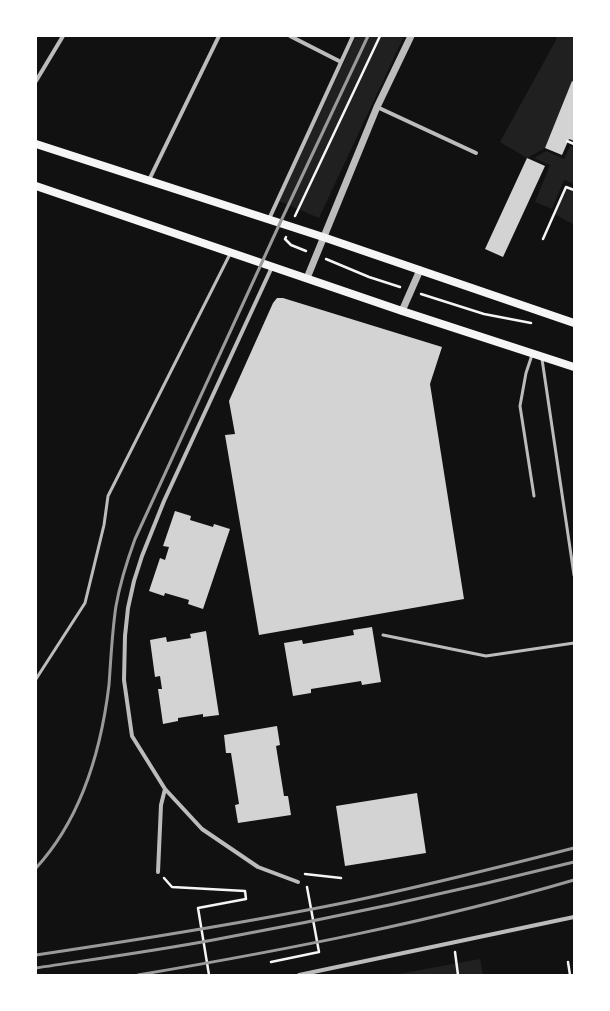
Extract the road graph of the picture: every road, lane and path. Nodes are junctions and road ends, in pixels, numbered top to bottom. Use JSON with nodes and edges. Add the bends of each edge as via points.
{"nodes":[{"id":1,"x":62,"y":36,"type":"edge"},
{"id":2,"x":219,"y":36,"type":"edge"},
{"id":3,"x":290,"y":36,"type":"edge"},
{"id":4,"x":353,"y":36,"type":"edge"},
{"id":5,"x":380,"y":36,"type":"edge"},
{"id":6,"x":411,"y":36,"type":"edge"},
{"id":7,"x":341,"y":62,"type":"junction"},
{"id":8,"x":36,"y":81,"type":"edge"},
{"id":9,"x":377,"y":107,"type":"junction"},
{"id":10,"x":570,"y":141,"type":"dead end"},
{"id":11,"x":36,"y":144,"type":"edge"},
{"id":12,"x":574,"y":144,"type":"edge"},
{"id":13,"x":476,"y":153,"type":"dead end"},
{"id":14,"x":149,"y":180,"type":"junction"},
{"id":15,"x":36,"y":186,"type":"edge"},
{"id":16,"x":574,"y":190,"type":"edge"},
{"id":17,"x":268,"y":220,"type":"junction"},
{"id":18,"x":290,"y":226,"type":"junction"},
{"id":19,"x":323,"y":237,"type":"junction"},
{"id":20,"x":543,"y":238,"type":"dead end"},
{"id":21,"x":231,"y":252,"type":"junction"},
{"id":22,"x":272,"y":267,"type":"junction"},
{"id":23,"x":420,"y":270,"type":"junction"},
{"id":24,"x":307,"y":278,"type":"junction"},
{"id":25,"x":402,"y":311,"type":"junction"},
{"id":26,"x":574,"y":322,"type":"edge"},
{"id":27,"x":532,"y":353,"type":"junction"},
{"id":28,"x":542,"y":356,"type":"junction"},
{"id":29,"x":574,"y":367,"type":"edge"},
{"id":30,"x":534,"y":496,"type":"dead end"},
{"id":31,"x":574,"y":575,"type":"edge"},
{"id":32,"x":383,"y":635,"type":"dead end"},
{"id":33,"x":574,"y":643,"type":"edge"},
{"id":34,"x":36,"y":679,"type":"edge"},
{"id":35,"x":165,"y":789,"type":"junction"},
{"id":36,"x":158,"y":872,"type":"joint"},
{"id":37,"x":341,"y":878,"type":"dead end"},
{"id":38,"x":298,"y":882,"type":"dead end"},
{"id":39,"x":574,"y":917,"type":"edge"},
{"id":40,"x":454,"y":943,"type":"junction"},
{"id":41,"x":271,"y":962,"type":"dead end"},
{"id":42,"x":568,"y":962,"type":"dead end"},
{"id":43,"x":209,"y":975,"type":"edge"},
{"id":44,"x":299,"y":975,"type":"edge"},
{"id":45,"x":458,"y":975,"type":"edge"},
{"id":46,"x":570,"y":975,"type":"edge"}],
"edges":[{"from":1,"to":8,"type":"street"},
{"from":2,"to":14,"type":"street"},
{"from":3,"to":7,"type":"street"},
{"from":4,"to":7,"type":"street"},
{"from":5,"to":18,"type":"path"},
{"from":6,"to":9,"type":"street"},
{"from":7,"to":17,"type":"street"},
{"from":9,"to":13,"type":"street"},
{"from":9,"to":19,"type":"street"},
{"from":10,"to":12,"type":"path"},
{"from":11,"to":14,"type":"main road"},
{"from":14,"to":17,"type":"main road"},
{"from":15,"to":21,"type":"main road"},
{"from":16,"to":20,"type":"path","via":[[566,187]]},
{"from":17,"to":18,"type":"main road"},
{"from":18,"to":19,"type":"main road"},
{"from":19,"to":23,"type":"main road"},
{"from":19,"to":24,"type":"street"},
{"from":21,"to":22,"type":"main road"},
{"from":21,"to":34,"type":"lane","via":[[108,496],[104,525],[85,603]]},
{"from":22,"to":24,"type":"main road"},
{"from":22,"to":35,"type":"street","via":[[152,530],[128,608],[124,680],[132,736]]},
{"from":23,"to":25,"type":"street"},
{"from":23,"to":26,"type":"main road"},
{"from":24,"to":25,"type":"main road"},
{"from":25,"to":27,"type":"main road"},
{"from":27,"to":28,"type":"main road"},
{"from":27,"to":30,"type":"lane","via":[[520,406]]},
{"from":28,"to":29,"type":"main road"},
{"from":28,"to":31,"type":"lane"},
{"from":32,"to":33,"type":"lane","via":[[486,656]]},
{"from":35,"to":36,"type":"street","via":[[161,805]]},
{"from":35,"to":38,"type":"street","via":[[202,829],[258,867]]},
{"from":36,"to":43,"type":"path","via":[[172,887],[245,891],[246,899],[198,908]]},
{"from":37,"to":41,"type":"path","via":[[304,874],[319,952]]},
{"from":39,"to":40,"type":"street"},
{"from":40,"to":44,"type":"street"},
{"from":40,"to":45,"type":"path"},
{"from":42,"to":46,"type":"path"}]}
